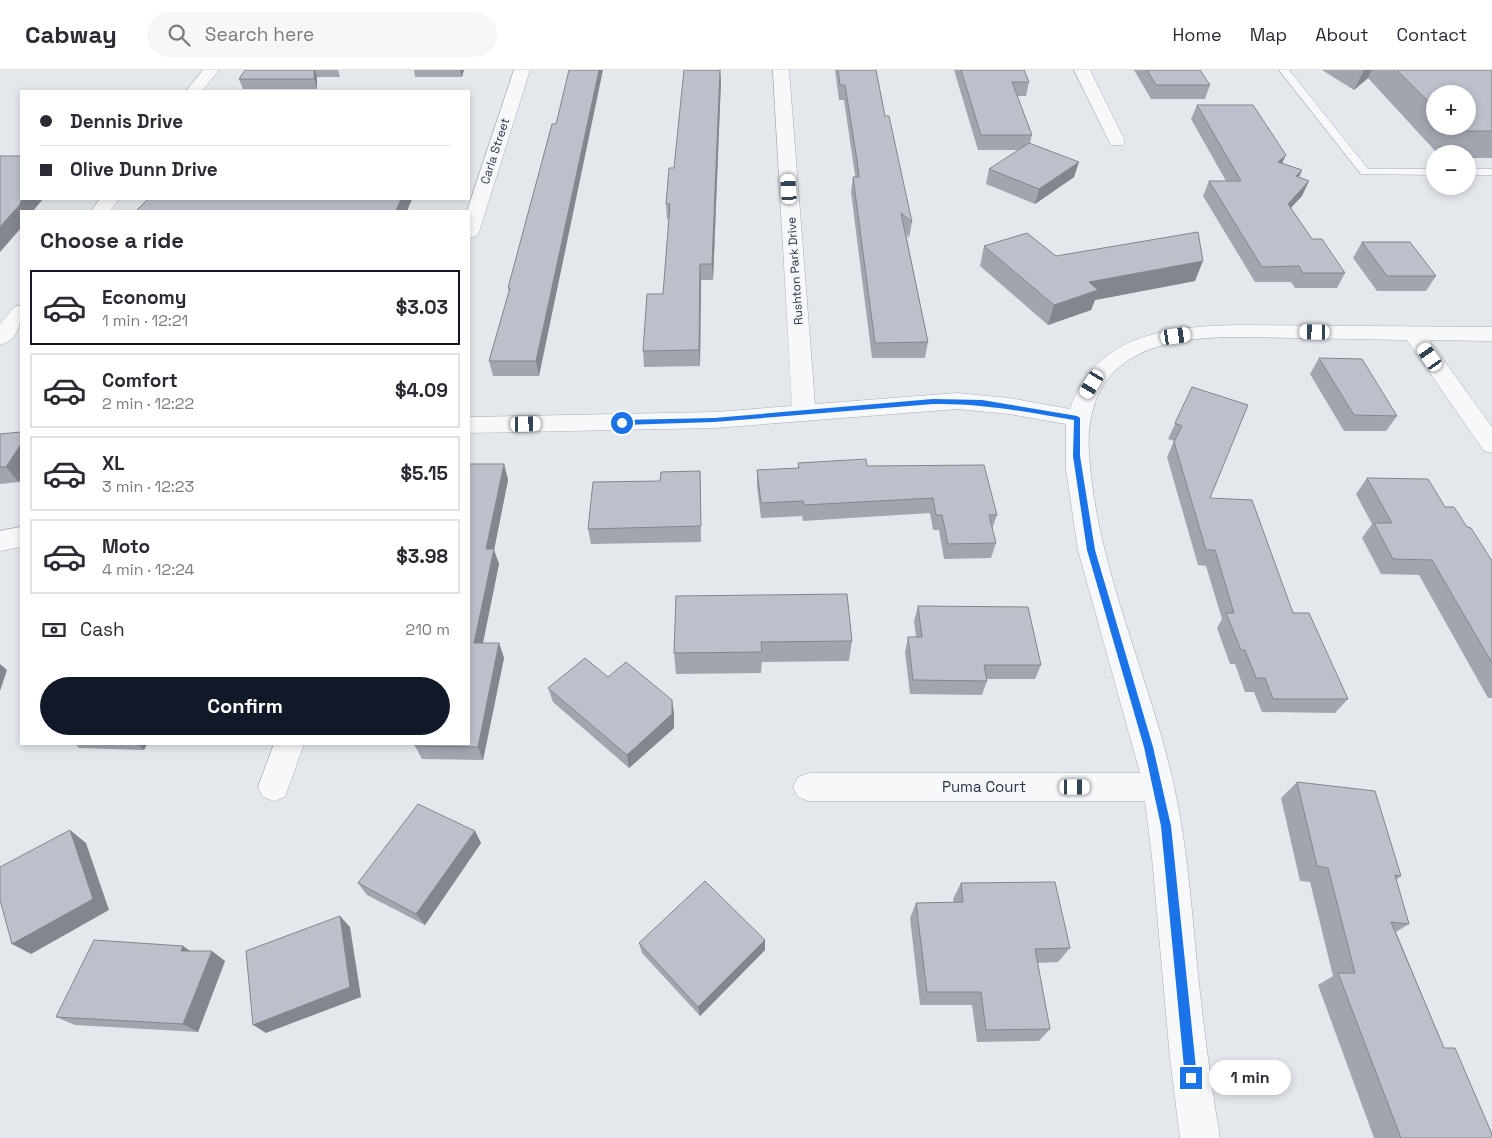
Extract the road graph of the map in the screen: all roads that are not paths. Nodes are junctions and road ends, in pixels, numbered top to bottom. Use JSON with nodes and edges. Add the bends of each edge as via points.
{"nodes":[{"id":1,"x":211,"y":70,"type":"edge"},
{"id":2,"x":522,"y":70,"type":"edge"},
{"id":3,"x":781,"y":70,"type":"edge"},
{"id":4,"x":1082,"y":70,"type":"edge"},
{"id":5,"x":1284,"y":70,"type":"edge"},
{"id":6,"x":195,"y":90,"type":"edge"},
{"id":7,"x":1117,"y":141,"type":"dead end"},
{"id":8,"x":1426,"y":172,"type":"edge"},
{"id":9,"x":1476,"y":172,"type":"edge"},
{"id":10,"x":1492,"y":172,"type":"edge"},
{"id":11,"x":109,"y":200,"type":"edge"},
{"id":12,"x":101,"y":210,"type":"edge"},
{"id":13,"x":470,"y":229,"type":"edge"},
{"id":14,"x":20,"y":313,"type":"edge"},
{"id":15,"x":1414,"y":334,"type":"junction"},
{"id":16,"x":1492,"y":334,"type":"edge"},
{"id":17,"x":0,"y":338,"type":"edge"},
{"id":18,"x":804,"y":412,"type":"junction"},
{"id":19,"x":1077,"y":418,"type":"junction"},
{"id":20,"x":470,"y":424,"type":"edge"},
{"id":21,"x":1492,"y":445,"type":"edge"},
{"id":22,"x":20,"y":538,"type":"edge"},
{"id":23,"x":0,"y":541,"type":"edge"},
{"id":24,"x":289,"y":745,"type":"edge"},
{"id":25,"x":809,"y":787,"type":"dead end"},
{"id":26,"x":1158,"y":787,"type":"junction"},
{"id":27,"x":274,"y":788,"type":"dead end"},
{"id":28,"x":1200,"y":1138,"type":"edge"}],
"edges":[{"from":1,"to":6,"type":"street"},
{"from":2,"to":13,"type":"street","name":"Carla Street"},
{"from":3,"to":18,"type":"street","name":"Rushton Park Drive"},
{"from":4,"to":7,"type":"street"},
{"from":5,"to":8,"type":"lane","via":[[1365,172]]},
{"from":9,"to":10,"type":"lane"},
{"from":11,"to":12,"type":"street"},
{"from":14,"to":17,"type":"street"},
{"from":15,"to":16,"type":"street"},
{"from":15,"to":19,"type":"street","via":[[1236,331],[1176,336],[1130,350],[1112,361],[1096,375]]},
{"from":15,"to":21,"type":"street"},
{"from":18,"to":19,"type":"street","via":[[958,401]]},
{"from":18,"to":20,"type":"street","via":[[660,422]]},
{"from":19,"to":26,"type":"street","via":[[1076,456],[1091,550]]},
{"from":22,"to":23,"type":"street"},
{"from":24,"to":27,"type":"street"},
{"from":25,"to":26,"type":"street","name":"Puma Court"},
{"from":26,"to":28,"type":"street","via":[[1168,845],[1188,1060]]}]}
